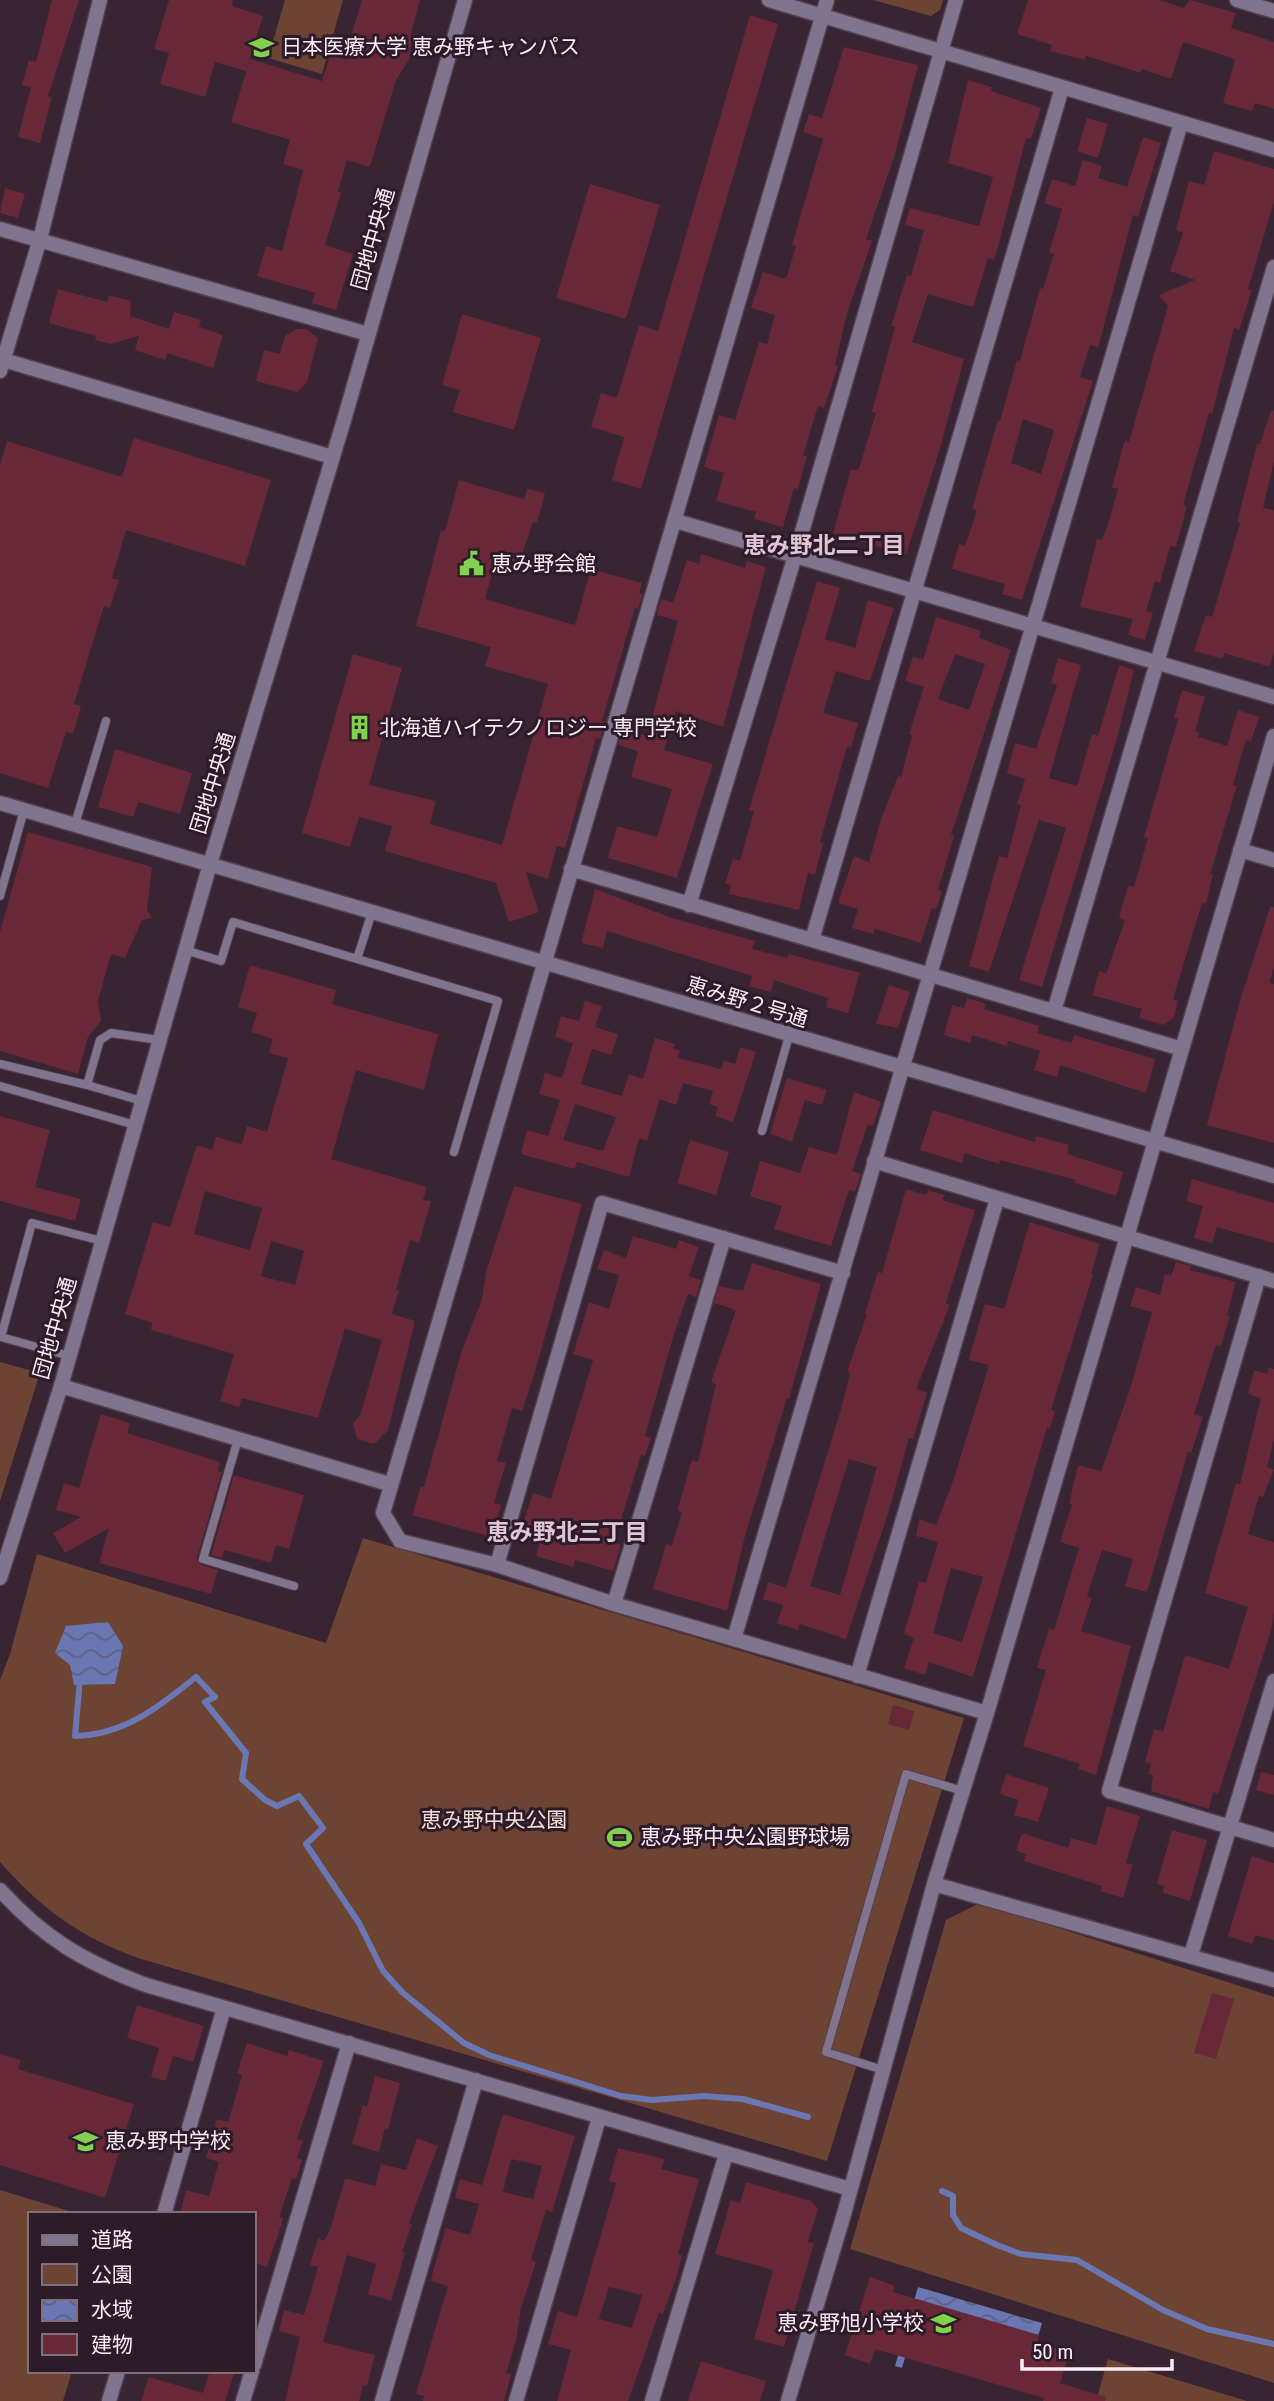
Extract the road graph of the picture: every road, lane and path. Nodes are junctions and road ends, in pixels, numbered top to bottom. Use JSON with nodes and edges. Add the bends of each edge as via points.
{"nodes":[{"id":1,"x":100,"y":0,"type":"edge"},
{"id":2,"x":465,"y":0,"type":"edge"},
{"id":3,"x":769,"y":0,"type":"edge"},
{"id":4,"x":827,"y":0,"type":"edge"},
{"id":5,"x":956,"y":0,"type":"edge"},
{"id":6,"x":1237,"y":0,"type":"edge"},
{"id":7,"x":1274,"y":11,"type":"edge"},
{"id":8,"x":822,"y":15,"type":"junction"},
{"id":9,"x":940,"y":51,"type":"junction"},
{"id":10,"x":1062,"y":88,"type":"junction"},
{"id":11,"x":1181,"y":123,"type":"junction"},
{"id":12,"x":1274,"y":150,"type":"edge"},
{"id":13,"x":0,"y":229,"type":"edge"},
{"id":14,"x":40,"y":239,"type":"junction"},
{"id":15,"x":1274,"y":267,"type":"edge"},
{"id":16,"x":368,"y":334,"type":"junction"},
{"id":17,"x":1,"y":363,"type":"edge"},
{"id":18,"x":332,"y":457,"type":"junction"},
{"id":19,"x":676,"y":521,"type":"junction"},
{"id":20,"x":795,"y":556,"type":"junction"},
{"id":21,"x":912,"y":591,"type":"junction"},
{"id":22,"x":1033,"y":626,"type":"junction"},
{"id":23,"x":1156,"y":663,"type":"junction"},
{"id":24,"x":1274,"y":697,"type":"edge"},
{"id":25,"x":106,"y":720,"type":"dead end"},
{"id":26,"x":1274,"y":736,"type":"edge"},
{"id":27,"x":0,"y":803,"type":"edge"},
{"id":28,"x":24,"y":810,"type":"junction"},
{"id":29,"x":75,"y":824,"type":"junction"},
{"id":30,"x":1240,"y":850,"type":"junction"},
{"id":31,"x":1274,"y":860,"type":"edge"},
{"id":32,"x":210,"y":864,"type":"junction"},
{"id":33,"x":571,"y":869,"type":"junction"},
{"id":34,"x":0,"y":897,"type":"edge"},
{"id":35,"x":688,"y":905,"type":"junction"},
{"id":36,"x":372,"y":912,"type":"junction"},
{"id":37,"x":811,"y":940,"type":"junction"},
{"id":38,"x":185,"y":950,"type":"junction"},
{"id":39,"x":357,"y":959,"type":"junction"},
{"id":40,"x":544,"y":963,"type":"junction"},
{"id":41,"x":931,"y":977,"type":"junction"},
{"id":42,"x":1054,"y":1011,"type":"junction"},
{"id":43,"x":789,"y":1036,"type":"junction"},
{"id":44,"x":159,"y":1040,"type":"junction"},
{"id":45,"x":1182,"y":1049,"type":"junction"},
{"id":46,"x":0,"y":1063,"type":"edge"},
{"id":47,"x":903,"y":1070,"type":"junction"},
{"id":48,"x":87,"y":1085,"type":"junction"},
{"id":49,"x":0,"y":1086,"type":"edge"},
{"id":50,"x":142,"y":1101,"type":"junction"},
{"id":51,"x":135,"y":1125,"type":"junction"},
{"id":52,"x":762,"y":1131,"type":"dead end"},
{"id":53,"x":1154,"y":1142,"type":"junction"},
{"id":54,"x":454,"y":1152,"type":"dead end"},
{"id":55,"x":874,"y":1161,"type":"junction"},
{"id":56,"x":1274,"y":1176,"type":"edge"},
{"id":57,"x":998,"y":1199,"type":"junction"},
{"id":58,"x":1127,"y":1236,"type":"junction"},
{"id":59,"x":724,"y":1238,"type":"junction"},
{"id":60,"x":102,"y":1241,"type":"junction"},
{"id":61,"x":843,"y":1273,"type":"junction"},
{"id":62,"x":1259,"y":1276,"type":"junction"},
{"id":63,"x":1274,"y":1281,"type":"edge"},
{"id":64,"x":1,"y":1337,"type":"edge"},
{"id":65,"x":69,"y":1356,"type":"junction"},
{"id":66,"x":61,"y":1385,"type":"junction"},
{"id":67,"x":238,"y":1439,"type":"junction"},
{"id":68,"x":389,"y":1484,"type":"junction"},
{"id":69,"x":497,"y":1565,"type":"junction"},
{"id":70,"x":0,"y":1578,"type":"edge"},
{"id":71,"x":294,"y":1586,"type":"dead end"},
{"id":72,"x":614,"y":1604,"type":"junction"},
{"id":73,"x":734,"y":1639,"type":"junction"},
{"id":74,"x":857,"y":1676,"type":"junction"},
{"id":75,"x":1274,"y":1681,"type":"edge"},
{"id":76,"x":987,"y":1713,"type":"junction"},
{"id":77,"x":963,"y":1791,"type":"junction"},
{"id":78,"x":1232,"y":1827,"type":"junction"},
{"id":79,"x":1274,"y":1840,"type":"edge"},
{"id":80,"x":933,"y":1884,"type":"junction"},
{"id":81,"x":0,"y":1889,"type":"edge"},
{"id":82,"x":1191,"y":1955,"type":"junction"},
{"id":83,"x":1274,"y":1980,"type":"edge"},
{"id":84,"x":224,"y":2008,"type":"junction"},
{"id":85,"x":349,"y":2043,"type":"junction"},
{"id":86,"x":883,"y":2070,"type":"junction"},
{"id":87,"x":476,"y":2080,"type":"junction"},
{"id":88,"x":599,"y":2118,"type":"junction"},
{"id":89,"x":726,"y":2154,"type":"junction"},
{"id":90,"x":850,"y":2189,"type":"junction"},
{"id":91,"x":165,"y":2212,"type":"edge"},
{"id":92,"x":256,"y":2358,"type":"edge"},
{"id":93,"x":117,"y":2373,"type":"edge"},
{"id":94,"x":251,"y":2373,"type":"edge"},
{"id":95,"x":109,"y":2401,"type":"edge"},
{"id":96,"x":243,"y":2401,"type":"edge"},
{"id":97,"x":382,"y":2401,"type":"edge"},
{"id":98,"x":516,"y":2401,"type":"edge"},
{"id":99,"x":652,"y":2401,"type":"edge"},
{"id":100,"x":788,"y":2401,"type":"edge"}],
"edges":[{"from":1,"to":14,"type":"street"},
{"from":2,"to":16,"type":"street","name":"団地中央通"},
{"from":3,"to":8,"type":"street"},
{"from":4,"to":8,"type":"street"},
{"from":5,"to":9,"type":"street"},
{"from":6,"to":7,"type":"street"},
{"from":8,"to":9,"type":"street"},
{"from":8,"to":19,"type":"street"},
{"from":9,"to":10,"type":"street"},
{"from":9,"to":20,"type":"street"},
{"from":10,"to":11,"type":"street"},
{"from":10,"to":21,"type":"street"},
{"from":11,"to":12,"type":"street"},
{"from":11,"to":22,"type":"street"},
{"from":13,"to":14,"type":"street"},
{"from":14,"to":16,"type":"street"},
{"from":14,"to":17,"type":"street"},
{"from":15,"to":23,"type":"street"},
{"from":16,"to":18,"type":"street","name":"団地中央通"},
{"from":17,"to":18,"type":"street"},
{"from":18,"to":32,"type":"street","name":"団地中央通"},
{"from":19,"to":20,"type":"street"},
{"from":19,"to":33,"type":"street"},
{"from":20,"to":21,"type":"street"},
{"from":20,"to":35,"type":"street"},
{"from":21,"to":22,"type":"street"},
{"from":21,"to":37,"type":"street"},
{"from":22,"to":23,"type":"street"},
{"from":22,"to":41,"type":"street"},
{"from":23,"to":24,"type":"street"},
{"from":23,"to":42,"type":"street"},
{"from":25,"to":29,"type":"lane"},
{"from":26,"to":30,"type":"street"},
{"from":27,"to":28,"type":"street","name":"恵み野２号通"},
{"from":28,"to":29,"type":"street","name":"恵み野２号通"},
{"from":28,"to":34,"type":"lane"},
{"from":29,"to":32,"type":"street","name":"恵み野２号通"},
{"from":30,"to":31,"type":"street"},
{"from":30,"to":45,"type":"street"},
{"from":32,"to":36,"type":"street","name":"恵み野２号通"},
{"from":32,"to":38,"type":"street","name":"団地中央通"},
{"from":33,"to":35,"type":"street"},
{"from":33,"to":40,"type":"street"},
{"from":35,"to":37,"type":"street"},
{"from":36,"to":39,"type":"lane"},
{"from":36,"to":40,"type":"street","name":"恵み野２号通"},
{"from":37,"to":41,"type":"street"},
{"from":38,"to":39,"type":"lane","via":[[221,961],[233,922]]},
{"from":38,"to":44,"type":"street","name":"団地中央通"},
{"from":39,"to":54,"type":"lane","via":[[498,1001]]},
{"from":40,"to":43,"type":"street","name":"恵み野２号通"},
{"from":40,"to":68,"type":"street"},
{"from":41,"to":42,"type":"street"},
{"from":41,"to":47,"type":"street"},
{"from":42,"to":45,"type":"street"},
{"from":43,"to":47,"type":"street","name":"恵み野２号通"},
{"from":43,"to":52,"type":"lane"},
{"from":44,"to":48,"type":"lane","via":[[111,1033],[100,1040]]},
{"from":44,"to":50,"type":"street","name":"団地中央通"},
{"from":45,"to":53,"type":"street"},
{"from":46,"to":48,"type":"lane"},
{"from":47,"to":53,"type":"street","name":"恵み野２号通"},
{"from":47,"to":55,"type":"street"},
{"from":48,"to":50,"type":"lane"},
{"from":49,"to":51,"type":"lane"},
{"from":50,"to":51,"type":"street","name":"団地中央通"},
{"from":51,"to":60,"type":"street","name":"団地中央通"},
{"from":53,"to":56,"type":"street","name":"恵み野２号通"},
{"from":53,"to":58,"type":"street"},
{"from":55,"to":57,"type":"street"},
{"from":55,"to":61,"type":"street"},
{"from":57,"to":58,"type":"street"},
{"from":57,"to":74,"type":"street"},
{"from":58,"to":62,"type":"street"},
{"from":58,"to":76,"type":"street"},
{"from":59,"to":61,"type":"street"},
{"from":59,"to":69,"type":"street","via":[[602,1203]]},
{"from":59,"to":72,"type":"street"},
{"from":60,"to":64,"type":"lane","via":[[32,1223]]},
{"from":60,"to":65,"type":"street","name":"団地中央通"},
{"from":61,"to":73,"type":"street"},
{"from":62,"to":63,"type":"street"},
{"from":62,"to":78,"type":"street","via":[[1109,1791]]},
{"from":64,"to":65,"type":"lane"},
{"from":65,"to":66,"type":"street","name":"団地中央通"},
{"from":66,"to":67,"type":"street"},
{"from":66,"to":70,"type":"street","name":"団地中央通"},
{"from":67,"to":68,"type":"street"},
{"from":67,"to":71,"type":"lane","via":[[203,1559]]},
{"from":68,"to":69,"type":"street","via":[[383,1513],[400,1541]]},
{"from":69,"to":72,"type":"street"},
{"from":72,"to":73,"type":"street"},
{"from":73,"to":74,"type":"street"},
{"from":74,"to":76,"type":"street"},
{"from":75,"to":78,"type":"street"},
{"from":76,"to":77,"type":"street"},
{"from":77,"to":80,"type":"street"},
{"from":77,"to":86,"type":"lane","via":[[906,1774],[826,2052]]},
{"from":78,"to":79,"type":"street"},
{"from":78,"to":82,"type":"street"},
{"from":80,"to":82,"type":"street"},
{"from":80,"to":86,"type":"street"},
{"from":81,"to":84,"type":"street","via":[[34,1925],[85,1961]]},
{"from":82,"to":83,"type":"street"},
{"from":84,"to":85,"type":"street"},
{"from":84,"to":91,"type":"street"},
{"from":85,"to":87,"type":"street"},
{"from":85,"to":92,"type":"street"},
{"from":86,"to":90,"type":"street"},
{"from":87,"to":88,"type":"street"},
{"from":87,"to":97,"type":"street"},
{"from":88,"to":89,"type":"street"},
{"from":88,"to":98,"type":"street"},
{"from":89,"to":90,"type":"street"},
{"from":89,"to":99,"type":"street"},
{"from":90,"to":100,"type":"street"},
{"from":93,"to":95,"type":"street"},
{"from":94,"to":96,"type":"street"}]}
